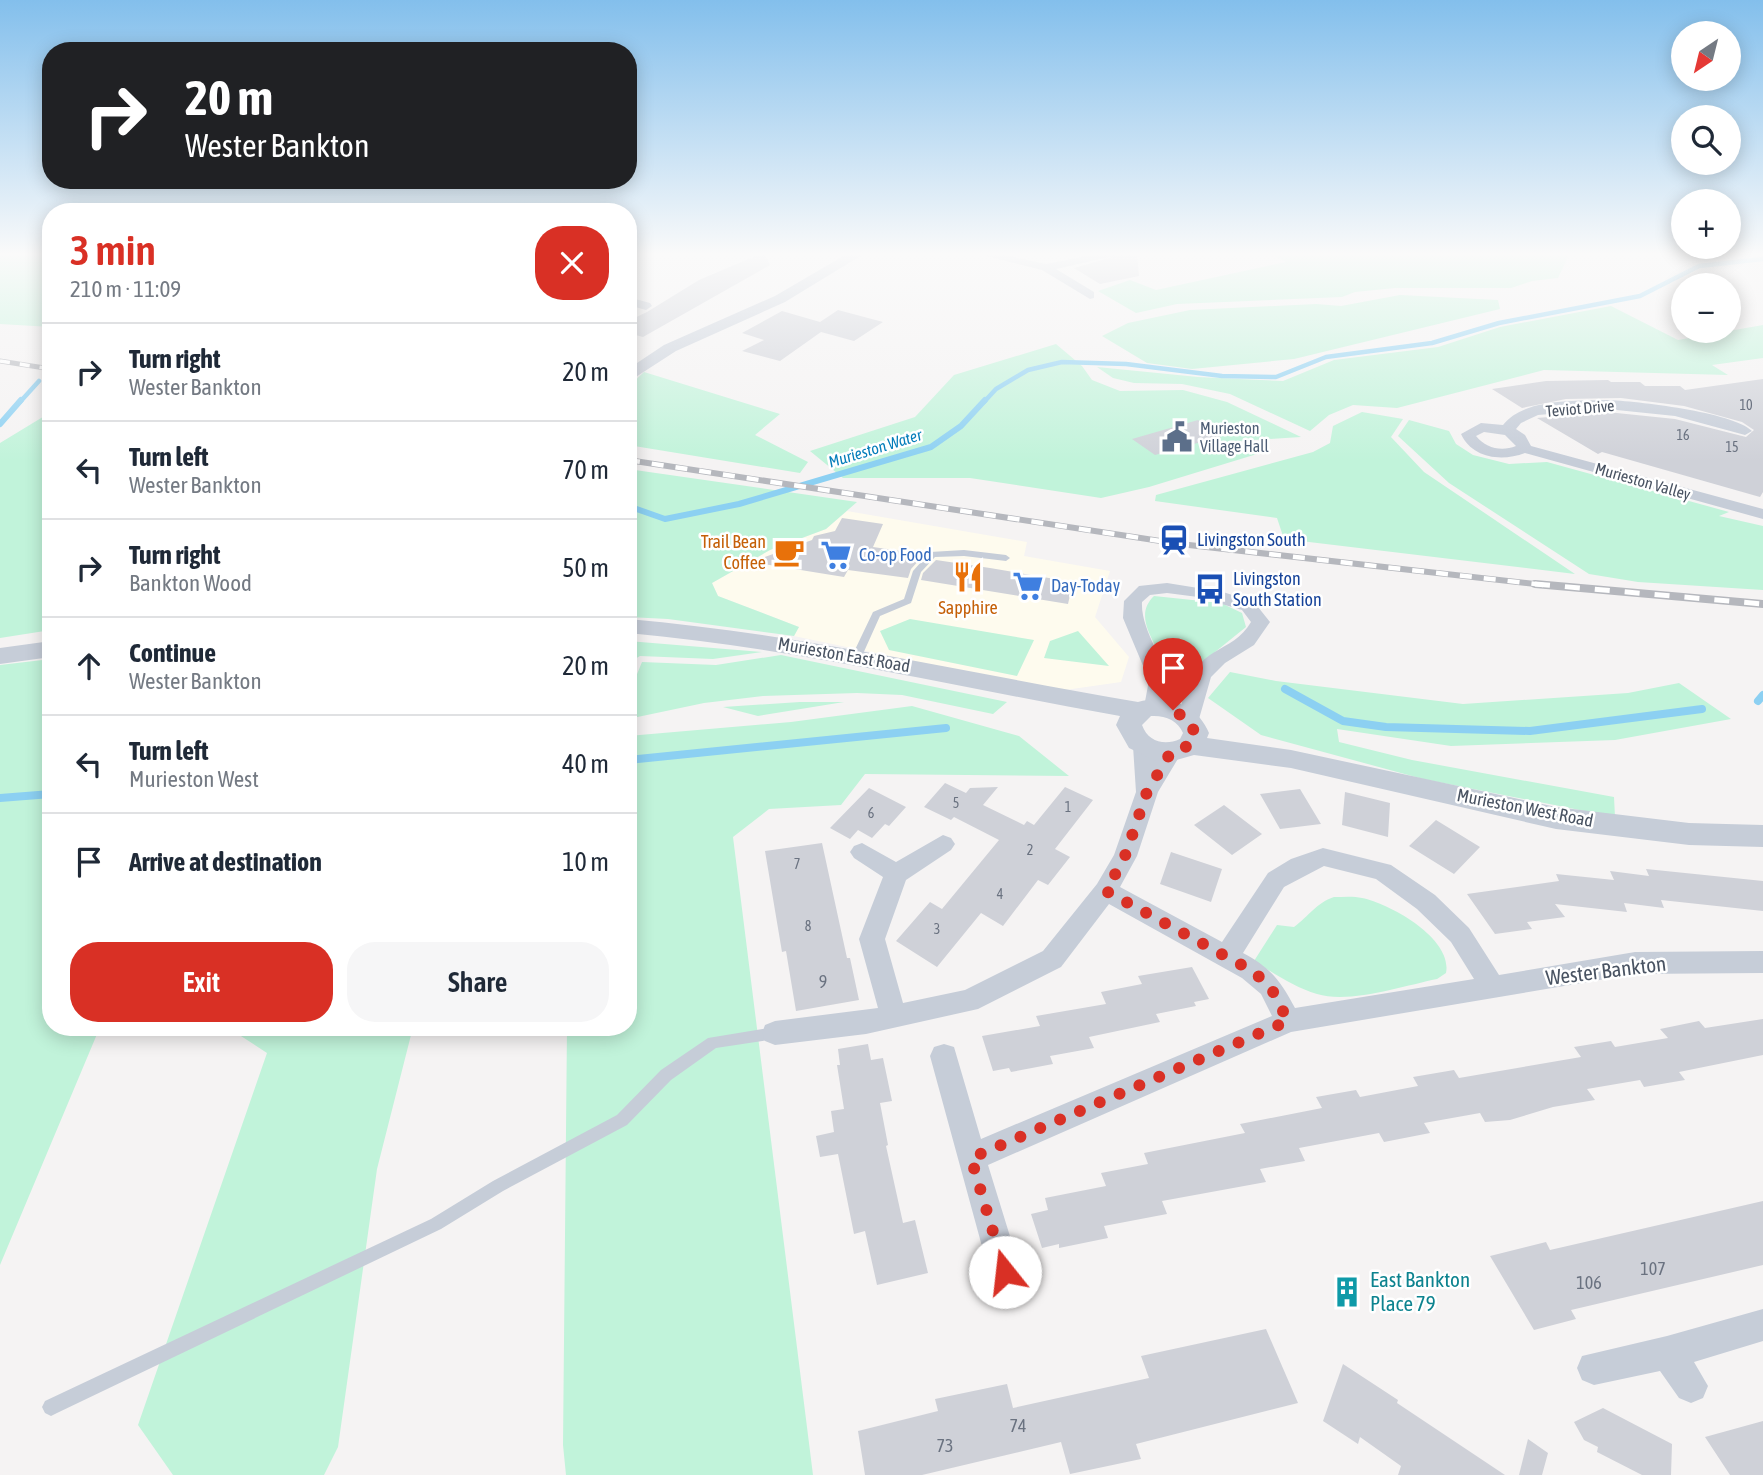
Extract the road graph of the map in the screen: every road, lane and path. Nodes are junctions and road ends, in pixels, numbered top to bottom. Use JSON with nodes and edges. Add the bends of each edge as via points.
{"nodes":[{"id":1,"x":724,"y":324,"type":"edge"},
{"id":2,"x":637,"y":371,"type":"edge"},
{"id":3,"x":1507,"y":431,"type":"junction"},
{"id":4,"x":1745,"y":431,"type":"dead end"},
{"id":5,"x":1523,"y":448,"type":"junction"},
{"id":6,"x":1763,"y":514,"type":"edge"},
{"id":7,"x":1006,"y":558,"type":"dead end"},
{"id":8,"x":637,"y":627,"type":"edge"},
{"id":9,"x":42,"y":650,"type":"edge"},
{"id":10,"x":0,"y":656,"type":"edge"},
{"id":11,"x":857,"y":656,"type":"junction"},
{"id":12,"x":1141,"y":722,"type":"junction"},
{"id":13,"x":1186,"y":736,"type":"junction"},
{"id":14,"x":1147,"y":792,"type":"junction"},
{"id":15,"x":1763,"y":836,"type":"edge"},
{"id":16,"x":943,"y":844,"type":"dead end"},
{"id":17,"x":862,"y":852,"type":"dead end"},
{"id":18,"x":896,"y":874,"type":"junction"},
{"id":19,"x":1106,"y":891,"type":"junction"},
{"id":20,"x":1227,"y":956,"type":"junction"},
{"id":21,"x":1763,"y":962,"type":"edge"},
{"id":22,"x":1492,"y":986,"type":"junction"},
{"id":23,"x":893,"y":1016,"type":"junction"},
{"id":24,"x":1288,"y":1021,"type":"junction"},
{"id":25,"x":775,"y":1033,"type":"joint"},
{"id":26,"x":944,"y":1056,"type":"dead end"},
{"id":27,"x":971,"y":1158,"type":"junction"},
{"id":28,"x":1005,"y":1272,"type":"dead end"},
{"id":29,"x":1763,"y":1325,"type":"edge"},
{"id":30,"x":1667,"y":1353,"type":"junction"},
{"id":31,"x":1594,"y":1367,"type":"dead end"},
{"id":32,"x":1691,"y":1386,"type":"dead end"},
{"id":33,"x":51,"y":1407,"type":"dead end"}],
"edges":[{"from":1,"to":2,"type":"street","via":[[670,348]]},
{"from":3,"to":4,"type":"street","name":"Teviot Drive","via":[[1524,415],[1589,404],[1705,411]]},
{"from":3,"to":5,"type":"street","via":[[1521,439]]},
{"from":3,"to":5,"type":"street","name":"Murieston Valley","via":[[1481,427],[1468,436],[1477,446],[1494,452]]},
{"from":5,"to":6,"type":"street","name":"Murieston Valley"},
{"from":7,"to":11,"type":"lane","via":[[933,554],[916,571],[908,601],[876,614]]},
{"from":8,"to":11,"type":"street","name":"Murieston East Road","via":[[706,632]]},
{"from":9,"to":10,"type":"street"},
{"from":11,"to":12,"type":"street","name":"Murieston East Road","via":[[1057,698]]},
{"from":12,"to":13,"type":"street"},
{"from":12,"to":13,"type":"street","via":[[1173,710]]},
{"from":12,"to":13,"type":"street","via":[[1159,680],[1132,618],[1133,601],[1145,590],[1167,588],[1248,606],[1261,622],[1253,639],[1203,673],[1191,704]]},
{"from":12,"to":14,"type":"street"},
{"from":13,"to":14,"type":"street"},
{"from":13,"to":15,"type":"street","name":"Murieston West Road","via":[[1556,818],[1689,834]]},
{"from":14,"to":19,"type":"street","via":[[1125,856]]},
{"from":16,"to":18,"type":"street"},
{"from":17,"to":18,"type":"street"},
{"from":18,"to":23,"type":"street","via":[[872,939]]},
{"from":19,"to":20,"type":"street"},
{"from":19,"to":23,"type":"street","via":[[1052,959],[969,1001]]},
{"from":20,"to":22,"type":"street","via":[[1276,880],[1323,857],[1382,872],[1426,902],[1460,935]]},
{"from":20,"to":24,"type":"street","via":[[1270,986]]},
{"from":21,"to":22,"type":"street","name":"Wester Bankton","via":[[1634,963]]},
{"from":22,"to":24,"type":"street","name":"Wester Bankton"},
{"from":23,"to":25,"type":"street"},
{"from":24,"to":27,"type":"street","name":"Wester Bankton"},
{"from":25,"to":33,"type":"lane","via":[[713,1042],[666,1075],[622,1120],[436,1224]]},
{"from":26,"to":27,"type":"street"},
{"from":27,"to":28,"type":"street"},
{"from":29,"to":30,"type":"street"},
{"from":30,"to":31,"type":"street"},
{"from":30,"to":32,"type":"street"}]}
